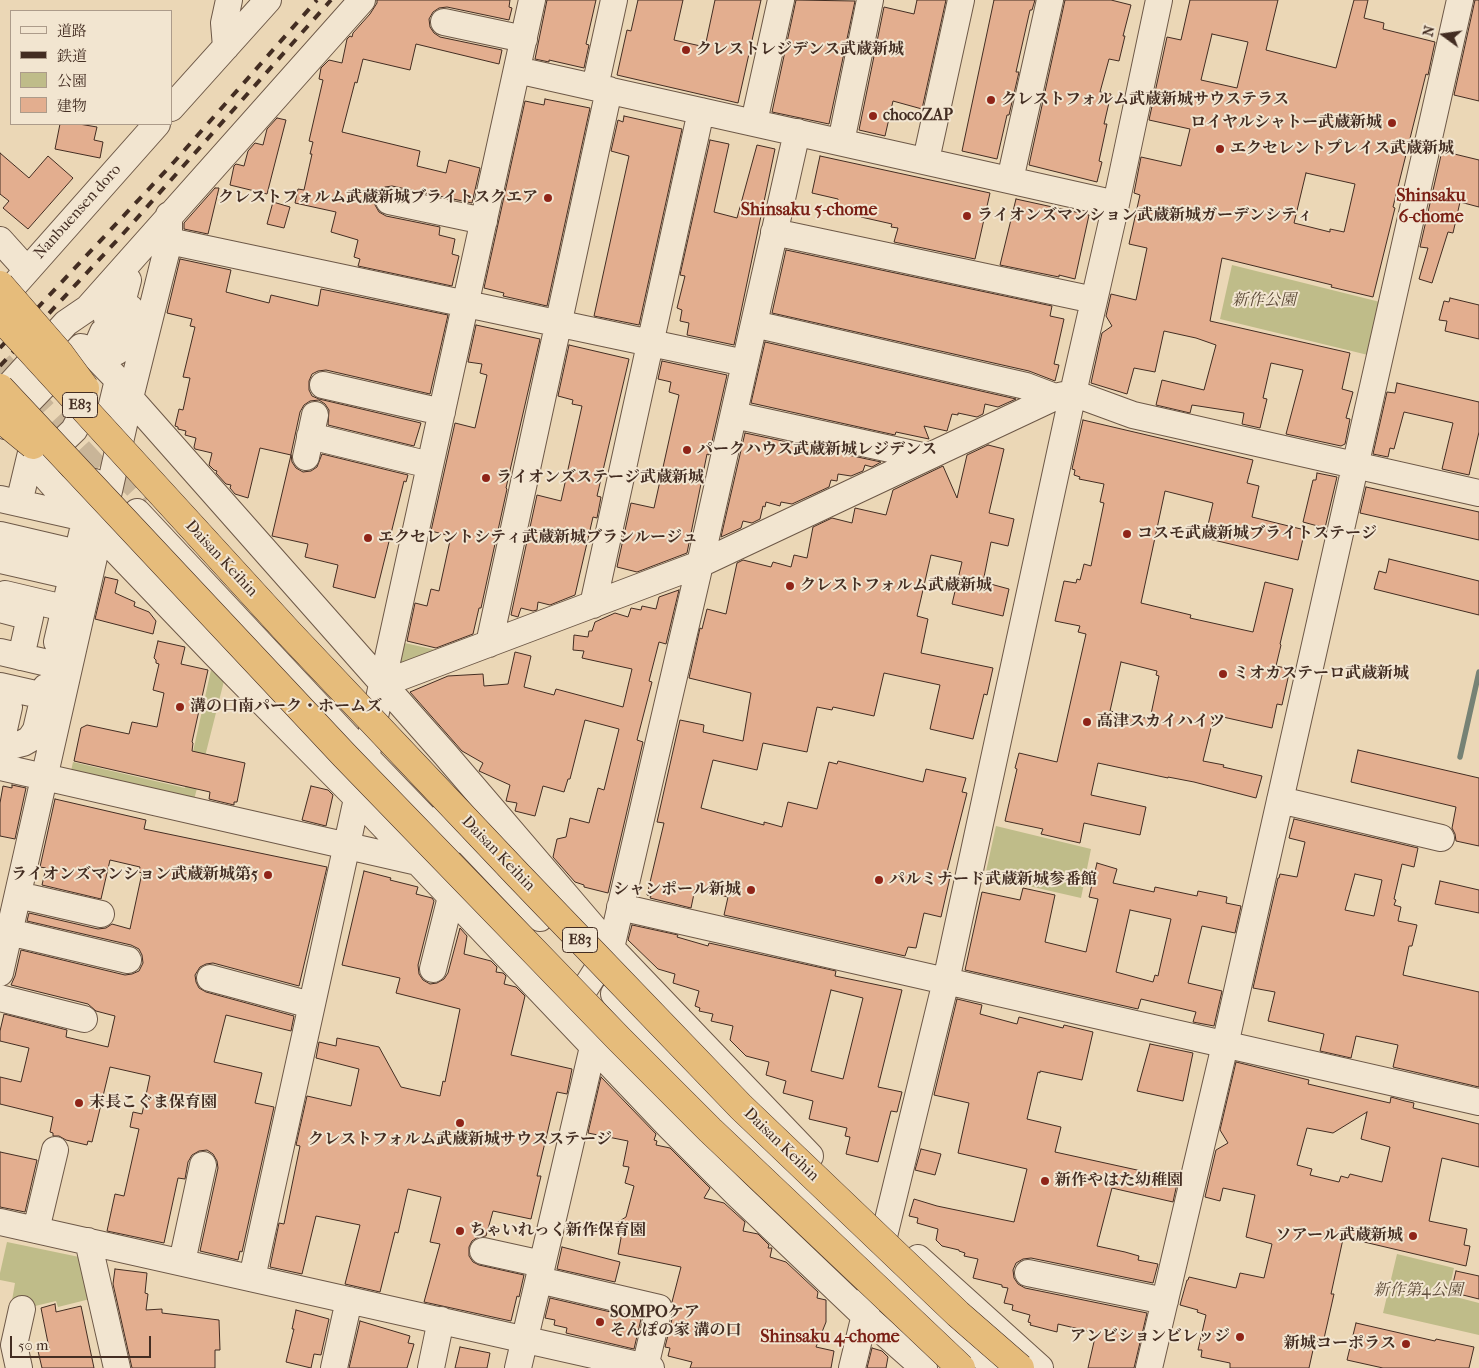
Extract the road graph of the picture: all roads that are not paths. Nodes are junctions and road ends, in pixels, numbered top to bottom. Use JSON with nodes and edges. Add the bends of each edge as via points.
{"nodes":[{"id":1,"x":229,"y":0,"type":"edge"},
{"id":2,"x":268,"y":0,"type":"edge"},
{"id":3,"x":362,"y":0,"type":"edge"},
{"id":4,"x":532,"y":0,"type":"edge"},
{"id":5,"x":614,"y":0,"type":"edge"},
{"id":6,"x":781,"y":0,"type":"edge"},
{"id":7,"x":870,"y":0,"type":"edge"},
{"id":8,"x":961,"y":0,"type":"edge"},
{"id":9,"x":1050,"y":0,"type":"edge"},
{"id":10,"x":1159,"y":0,"type":"edge"},
{"id":11,"x":1460,"y":0,"type":"edge"},
{"id":12,"x":444,"y":22,"type":"dead end"},
{"id":13,"x":524,"y":39,"type":"junction"},
{"id":14,"x":226,"y":47,"type":"junction"},
{"id":15,"x":517,"y":70,"type":"junction"},
{"id":16,"x":602,"y":89,"type":"junction"},
{"id":17,"x":172,"y":107,"type":"edge"},
{"id":18,"x":700,"y":110,"type":"junction"},
{"id":19,"x":754,"y":122,"type":"junction"},
{"id":20,"x":156,"y":125,"type":"edge"},
{"id":21,"x":797,"y":132,"type":"junction"},
{"id":22,"x":841,"y":142,"type":"junction"},
{"id":23,"x":926,"y":160,"type":"junction"},
{"id":24,"x":1010,"y":180,"type":"junction"},
{"id":25,"x":389,"y":201,"type":"dead end"},
{"id":26,"x":1116,"y":204,"type":"junction"},
{"id":27,"x":484,"y":220,"type":"junction"},
{"id":28,"x":169,"y":228,"type":"junction"},
{"id":29,"x":774,"y":232,"type":"junction"},
{"id":30,"x":0,"y":240,"type":"edge"},
{"id":31,"x":27,"y":270,"type":"junction"},
{"id":32,"x":0,"y":285,"type":"edge"},
{"id":33,"x":1094,"y":300,"type":"junction"},
{"id":34,"x":0,"y":301,"type":"edge"},
{"id":35,"x":466,"y":303,"type":"junction"},
{"id":36,"x":0,"y":317,"type":"edge"},
{"id":37,"x":111,"y":320,"type":"junction"},
{"id":38,"x":558,"y":323,"type":"junction"},
{"id":39,"x":754,"y":324,"type":"junction"},
{"id":40,"x":650,"y":343,"type":"junction"},
{"id":41,"x":745,"y":363,"type":"junction"},
{"id":42,"x":54,"y":381,"type":"junction"},
{"id":43,"x":0,"y":388,"type":"edge"},
{"id":44,"x":1064,"y":395,"type":"junction"},
{"id":45,"x":0,"y":396,"type":"edge"},
{"id":46,"x":108,"y":405,"type":"junction"},
{"id":47,"x":442,"y":412,"type":"junction"},
{"id":48,"x":734,"y":415,"type":"junction"},
{"id":49,"x":0,"y":418,"type":"edge"},
{"id":50,"x":40,"y":419,"type":"dead end"},
{"id":51,"x":0,"y":432,"type":"edge"},
{"id":52,"x":927,"y":457,"type":"junction"},
{"id":53,"x":1356,"y":464,"type":"junction"},
{"id":54,"x":430,"y":465,"type":"junction"},
{"id":55,"x":1479,"y":493,"type":"edge"},
{"id":56,"x":6,"y":505,"type":"edge"},
{"id":57,"x":143,"y":506,"type":"junction"},
{"id":58,"x":84,"y":535,"type":"junction"},
{"id":59,"x":0,"y":555,"type":"edge"},
{"id":60,"x":700,"y":564,"type":"junction"},
{"id":61,"x":14,"y":596,"type":"edge"},
{"id":62,"x":593,"y":604,"type":"junction"},
{"id":63,"x":64,"y":608,"type":"junction"},
{"id":64,"x":489,"y":644,"type":"junction"},
{"id":65,"x":52,"y":664,"type":"junction"},
{"id":66,"x":5,"y":676,"type":"edge"},
{"id":67,"x":382,"y":684,"type":"junction"},
{"id":68,"x":44,"y":696,"type":"junction"},
{"id":69,"x":45,"y":732,"type":"junction"},
{"id":70,"x":368,"y":748,"type":"junction"},
{"id":71,"x":0,"y":751,"type":"edge"},
{"id":72,"x":44,"y":777,"type":"junction"},
{"id":73,"x":357,"y":798,"type":"junction"},
{"id":74,"x":1280,"y":800,"type":"junction"},
{"id":75,"x":1441,"y":838,"type":"dead end"},
{"id":76,"x":346,"y":846,"type":"junction"},
{"id":77,"x":418,"y":862,"type":"junction"},
{"id":78,"x":12,"y":895,"type":"edge"},
{"id":79,"x":451,"y":897,"type":"junction"},
{"id":80,"x":620,"y":907,"type":"junction"},
{"id":81,"x":101,"y":914,"type":"dead end"},
{"id":82,"x":9,"y":932,"type":"junction"},
{"id":83,"x":611,"y":948,"type":"junction"},
{"id":84,"x":128,"y":960,"type":"dead end"},
{"id":85,"x":433,"y":969,"type":"dead end"},
{"id":86,"x":0,"y":973,"type":"edge"},
{"id":87,"x":210,"y":978,"type":"dead end"},
{"id":88,"x":590,"y":981,"type":"junction"},
{"id":89,"x":946,"y":981,"type":"junction"},
{"id":90,"x":0,"y":998,"type":"edge"},
{"id":91,"x":311,"y":1005,"type":"junction"},
{"id":92,"x":84,"y":1019,"type":"dead end"},
{"id":93,"x":566,"y":1019,"type":"junction"},
{"id":94,"x":1226,"y":1044,"type":"junction"},
{"id":95,"x":593,"y":1047,"type":"junction"},
{"id":96,"x":1479,"y":1102,"type":"edge"},
{"id":97,"x":55,"y":1150,"type":"dead end"},
{"id":98,"x":203,"y":1164,"type":"dead end"},
{"id":99,"x":0,"y":1222,"type":"edge"},
{"id":100,"x":885,"y":1229,"type":"junction"},
{"id":101,"x":36,"y":1230,"type":"junction"},
{"id":102,"x":88,"y":1241,"type":"junction"},
{"id":103,"x":483,"y":1252,"type":"dead end"},
{"id":104,"x":182,"y":1262,"type":"junction"},
{"id":105,"x":876,"y":1266,"type":"junction"},
{"id":106,"x":540,"y":1272,"type":"junction"},
{"id":107,"x":1028,"y":1273,"type":"dead end"},
{"id":108,"x":252,"y":1278,"type":"junction"},
{"id":109,"x":349,"y":1300,"type":"junction"},
{"id":110,"x":1165,"y":1301,"type":"junction"},
{"id":111,"x":22,"y":1309,"type":"dead end"},
{"id":112,"x":864,"y":1315,"type":"junction"},
{"id":113,"x":441,"y":1320,"type":"junction"},
{"id":114,"x":525,"y":1340,"type":"junction"},
{"id":115,"x":648,"y":1367,"type":"edge"},
{"id":116,"x":19,"y":1368,"type":"edge"},
{"id":117,"x":117,"y":1368,"type":"edge"},
{"id":118,"x":334,"y":1368,"type":"edge"},
{"id":119,"x":431,"y":1368,"type":"edge"},
{"id":120,"x":518,"y":1368,"type":"edge"},
{"id":121,"x":852,"y":1368,"type":"edge"},
{"id":122,"x":924,"y":1368,"type":"edge"},
{"id":123,"x":961,"y":1368,"type":"edge"},
{"id":124,"x":980,"y":1368,"type":"edge"},
{"id":125,"x":996,"y":1368,"type":"edge"},
{"id":126,"x":1020,"y":1368,"type":"edge"},
{"id":127,"x":1040,"y":1368,"type":"edge"},
{"id":128,"x":1149,"y":1368,"type":"edge"}],
"edges":[{"from":1,"to":14,"type":"street","via":[[224,23]]},
{"from":2,"to":14,"type":"street"},
{"from":3,"to":28,"type":"street"},
{"from":4,"to":13,"type":"street"},
{"from":5,"to":16,"type":"street"},
{"from":6,"to":19,"type":"street"},
{"from":7,"to":22,"type":"street"},
{"from":8,"to":23,"type":"street"},
{"from":9,"to":24,"type":"street"},
{"from":10,"to":26,"type":"street"},
{"from":11,"to":53,"type":"street"},
{"from":12,"to":13,"type":"street"},
{"from":13,"to":15,"type":"street"},
{"from":14,"to":17,"type":"street"},
{"from":15,"to":16,"type":"street"},
{"from":15,"to":27,"type":"street"},
{"from":16,"to":18,"type":"street"},
{"from":16,"to":38,"type":"street"},
{"from":18,"to":19,"type":"street"},
{"from":18,"to":40,"type":"street"},
{"from":19,"to":21,"type":"street"},
{"from":20,"to":31,"type":"street","name":"Nanbuensen doro"},
{"from":21,"to":22,"type":"street"},
{"from":21,"to":29,"type":"street"},
{"from":22,"to":23,"type":"street"},
{"from":23,"to":24,"type":"street"},
{"from":24,"to":26,"type":"street"},
{"from":25,"to":27,"type":"street"},
{"from":26,"to":33,"type":"street"},
{"from":27,"to":35,"type":"street"},
{"from":28,"to":35,"type":"street"},
{"from":28,"to":45,"type":"street","via":[[88,308],[66,323]]},
{"from":28,"to":46,"type":"street"},
{"from":29,"to":33,"type":"street"},
{"from":29,"to":39,"type":"street"},
{"from":30,"to":31,"type":"street"},
{"from":31,"to":34,"type":"street","name":"Nanbuensen doro"},
{"from":32,"to":57,"type":"highway","bridge":true,"via":[[60,354]]},
{"from":33,"to":44,"type":"street"},
{"from":35,"to":38,"type":"street"},
{"from":35,"to":47,"type":"street"},
{"from":36,"to":42,"type":"highway","name":"Daisan Keihin","number":"E83","bridge":true},
{"from":37,"to":42,"type":"street","via":[[78,348]]},
{"from":37,"to":46,"type":"street"},
{"from":37,"to":46,"type":"street","via":[[117,381]]},
{"from":38,"to":40,"type":"street"},
{"from":38,"to":64,"type":"street"},
{"from":39,"to":41,"type":"street"},
{"from":39,"to":44,"type":"street"},
{"from":40,"to":41,"type":"street"},
{"from":40,"to":62,"type":"street"},
{"from":41,"to":48,"type":"street"},
{"from":42,"to":46,"type":"highway","name":"Daisan Keihin","number":"E83","bridge":true},
{"from":42,"to":51,"type":"street"},
{"from":43,"to":57,"type":"highway","name":"Daisan Keihin","number":"E83","bridge":true},
{"from":44,"to":52,"type":"street"},
{"from":44,"to":53,"type":"street","via":[[1133,415]]},
{"from":44,"to":89,"type":"street"},
{"from":46,"to":57,"type":"highway","name":"Daisan Keihin","number":"E83","bridge":true},
{"from":46,"to":58,"type":"street"},
{"from":46,"to":58,"type":"street"},
{"from":46,"to":58,"type":"street","via":[[81,417],[74,430],[52,450],[45,464],[46,477],[62,491]]},
{"from":46,"to":67,"type":"street"},
{"from":47,"to":54,"type":"street"},
{"from":47,"to":54,"type":"street","via":[[317,412]]},
{"from":48,"to":52,"type":"street"},
{"from":48,"to":60,"type":"street"},
{"from":49,"to":57,"type":"highway","bridge":true},
{"from":50,"to":56,"type":"street"},
{"from":52,"to":60,"type":"street"},
{"from":53,"to":55,"type":"street"},
{"from":53,"to":74,"type":"street"},
{"from":54,"to":67,"type":"street"},
{"from":56,"to":58,"type":"street"},
{"from":57,"to":70,"type":"street"},
{"from":57,"to":123,"type":"highway","name":"Daisan Keihin","number":"E83","bridge":true,"via":[[345,756],[620,1040]]},
{"from":57,"to":126,"type":"highway","name":"Daisan Keihin","number":"E83","bridge":true,"via":[[296,640],[741,1107],[958,1314]]},
{"from":58,"to":59,"type":"street"},
{"from":58,"to":63,"type":"street"},
{"from":58,"to":69,"type":"street"},
{"from":58,"to":73,"type":"street","via":[[216,654]]},
{"from":60,"to":62,"type":"street"},
{"from":60,"to":80,"type":"street"},
{"from":61,"to":63,"type":"street"},
{"from":61,"to":66,"type":"street","via":[[30,617]]},
{"from":62,"to":64,"type":"street"},
{"from":63,"to":65,"type":"street"},
{"from":64,"to":67,"type":"street"},
{"from":65,"to":66,"type":"street"},
{"from":65,"to":68,"type":"street"},
{"from":66,"to":68,"type":"street"},
{"from":66,"to":71,"type":"street","via":[[9,708]]},
{"from":67,"to":70,"type":"street"},
{"from":67,"to":83,"type":"street"},
{"from":68,"to":69,"type":"street"},
{"from":69,"to":71,"type":"street"},
{"from":69,"to":72,"type":"street"},
{"from":70,"to":73,"type":"street"},
{"from":70,"to":88,"type":"street","via":[[509,886]]},
{"from":71,"to":72,"type":"street"},
{"from":72,"to":76,"type":"street"},
{"from":72,"to":78,"type":"street"},
{"from":73,"to":76,"type":"street"},
{"from":73,"to":77,"type":"street"},
{"from":74,"to":75,"type":"street"},
{"from":74,"to":94,"type":"street"},
{"from":76,"to":77,"type":"street"},
{"from":76,"to":91,"type":"street"},
{"from":77,"to":79,"type":"street"},
{"from":78,"to":81,"type":"street"},
{"from":78,"to":82,"type":"street"},
{"from":79,"to":85,"type":"street"},
{"from":79,"to":93,"type":"street"},
{"from":80,"to":83,"type":"street"},
{"from":80,"to":89,"type":"street"},
{"from":82,"to":84,"type":"street"},
{"from":82,"to":86,"type":"street"},
{"from":83,"to":88,"type":"street"},
{"from":83,"to":100,"type":"street"},
{"from":87,"to":91,"type":"street","via":[[246,979]]},
{"from":88,"to":93,"type":"street"},
{"from":88,"to":105,"type":"street","via":[[713,1118]]},
{"from":89,"to":94,"type":"street"},
{"from":89,"to":100,"type":"street"},
{"from":90,"to":92,"type":"street"},
{"from":91,"to":108,"type":"street"},
{"from":93,"to":95,"type":"street"},
{"from":94,"to":96,"type":"street"},
{"from":94,"to":110,"type":"street"},
{"from":95,"to":106,"type":"street"},
{"from":95,"to":112,"type":"street","via":[[731,1188]]},
{"from":97,"to":101,"type":"street"},
{"from":98,"to":104,"type":"street"},
{"from":99,"to":101,"type":"street"},
{"from":100,"to":105,"type":"street"},
{"from":100,"to":127,"type":"street"},
{"from":101,"to":102,"type":"street"},
{"from":102,"to":104,"type":"street"},
{"from":102,"to":117,"type":"street"},
{"from":103,"to":106,"type":"street"},
{"from":104,"to":108,"type":"street"},
{"from":105,"to":112,"type":"street"},
{"from":105,"to":124,"type":"street"},
{"from":105,"to":125,"type":"street"},
{"from":106,"to":114,"type":"street"},
{"from":106,"to":115,"type":"street","via":[[659,1308]]},
{"from":107,"to":110,"type":"street"},
{"from":108,"to":109,"type":"street"},
{"from":109,"to":113,"type":"street"},
{"from":109,"to":118,"type":"street"},
{"from":110,"to":128,"type":"street"},
{"from":111,"to":116,"type":"street","via":[[14,1345]]},
{"from":112,"to":121,"type":"street"},
{"from":112,"to":122,"type":"street"},
{"from":113,"to":114,"type":"street"},
{"from":113,"to":119,"type":"street"},
{"from":114,"to":115,"type":"street"},
{"from":114,"to":120,"type":"street"}]}
